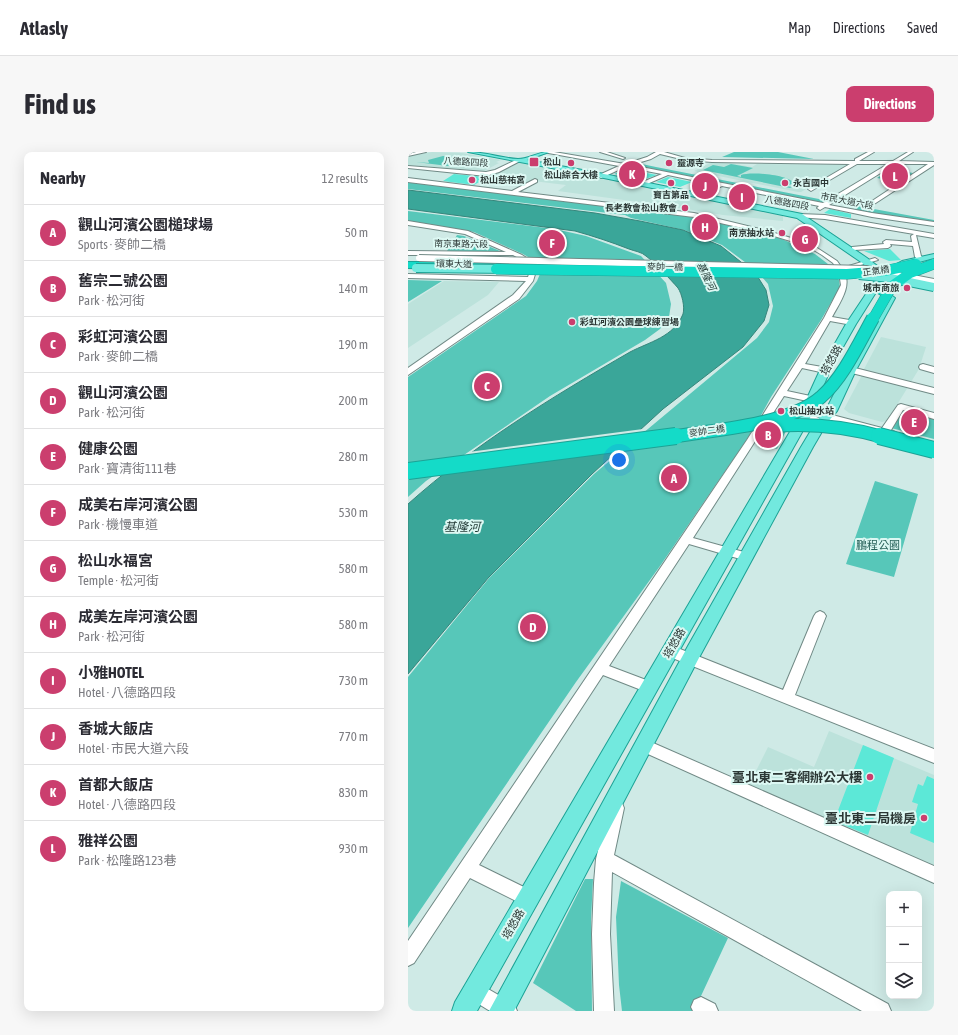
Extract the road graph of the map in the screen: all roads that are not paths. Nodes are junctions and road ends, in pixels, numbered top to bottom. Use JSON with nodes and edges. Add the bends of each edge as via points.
{"nodes":[{"id":1,"x":424,"y":152,"type":"edge"},
{"id":2,"x":471,"y":152,"type":"edge"},
{"id":3,"x":538,"y":152,"type":"edge"},
{"id":4,"x":545,"y":152,"type":"edge"},
{"id":5,"x":602,"y":152,"type":"edge"},
{"id":6,"x":624,"y":152,"type":"edge"},
{"id":7,"x":659,"y":152,"type":"edge"},
{"id":8,"x":669,"y":152,"type":"edge"},
{"id":9,"x":872,"y":152,"type":"edge"},
{"id":10,"x":911,"y":152,"type":"edge"},
{"id":11,"x":408,"y":155,"type":"edge"},
{"id":12,"x":611,"y":155,"type":"junction"},
{"id":13,"x":725,"y":155,"type":"dead end"},
{"id":14,"x":649,"y":158,"type":"junction"},
{"id":15,"x":523,"y":159,"type":"junction"},
{"id":16,"x":715,"y":159,"type":"junction"},
{"id":17,"x":659,"y":161,"type":"dead end"},
{"id":18,"x":856,"y":161,"type":"junction"},
{"id":19,"x":637,"y":162,"type":"junction"},
{"id":20,"x":896,"y":162,"type":"junction"},
{"id":21,"x":934,"y":163,"type":"edge"},
{"id":22,"x":625,"y":165,"type":"junction"},
{"id":23,"x":408,"y":168,"type":"edge"},
{"id":24,"x":666,"y":174,"type":"junction"},
{"id":25,"x":603,"y":175,"type":"junction"},
{"id":26,"x":830,"y":178,"type":"junction"},
{"id":27,"x":408,"y":180,"type":"edge"},
{"id":28,"x":843,"y":180,"type":"dead end"},
{"id":29,"x":535,"y":181,"type":"dead end"},
{"id":30,"x":850,"y":181,"type":"dead end"},
{"id":31,"x":647,"y":182,"type":"junction"},
{"id":32,"x":860,"y":183,"type":"junction"},
{"id":33,"x":720,"y":185,"type":"junction"},
{"id":34,"x":811,"y":189,"type":"dead end"},
{"id":35,"x":514,"y":192,"type":"junction"},
{"id":36,"x":703,"y":193,"type":"junction"},
{"id":37,"x":831,"y":201,"type":"junction"},
{"id":38,"x":823,"y":206,"type":"junction"},
{"id":39,"x":866,"y":208,"type":"junction"},
{"id":40,"x":852,"y":211,"type":"junction"},
{"id":41,"x":809,"y":215,"type":"junction"},
{"id":42,"x":799,"y":216,"type":"junction"},
{"id":43,"x":934,"y":220,"type":"edge"},
{"id":44,"x":408,"y":223,"type":"edge"},
{"id":45,"x":934,"y":224,"type":"edge"},
{"id":46,"x":878,"y":226,"type":"junction"},
{"id":47,"x":916,"y":233,"type":"junction"},
{"id":48,"x":934,"y":236,"type":"edge"},
{"id":49,"x":915,"y":244,"type":"junction"},
{"id":50,"x":854,"y":248,"type":"junction"},
{"id":51,"x":408,"y":253,"type":"edge"},
{"id":52,"x":513,"y":253,"type":"junction"},
{"id":53,"x":934,"y":256,"type":"edge"},
{"id":54,"x":408,"y":258,"type":"edge"},
{"id":55,"x":932,"y":261,"type":"edge"},
{"id":56,"x":871,"y":262,"type":"junction"},
{"id":57,"x":412,"y":266,"type":"edge"},
{"id":58,"x":498,"y":267,"type":"junction"},
{"id":59,"x":934,"y":267,"type":"edge"},
{"id":60,"x":839,"y":268,"type":"junction"},
{"id":61,"x":818,"y":272,"type":"joint"},
{"id":62,"x":896,"y":275,"type":"junction"},
{"id":63,"x":408,"y":277,"type":"edge"},
{"id":64,"x":531,"y":279,"type":"junction"},
{"id":65,"x":934,"y":281,"type":"edge"},
{"id":66,"x":934,"y":288,"type":"edge"},
{"id":67,"x":828,"y":318,"type":"junction"},
{"id":68,"x":852,"y":323,"type":"junction"},
{"id":69,"x":800,"y":365,"type":"junction"},
{"id":70,"x":923,"y":367,"type":"dead end"},
{"id":71,"x":825,"y":370,"type":"junction"},
{"id":72,"x":851,"y":370,"type":"junction"},
{"id":73,"x":934,"y":370,"type":"edge"},
{"id":74,"x":408,"y":372,"type":"edge"},
{"id":75,"x":934,"y":391,"type":"edge"},
{"id":76,"x":782,"y":393,"type":"junction"},
{"id":77,"x":813,"y":411,"type":"junction"},
{"id":78,"x":934,"y":416,"type":"edge"},
{"id":79,"x":718,"y":430,"type":"junction"},
{"id":80,"x":863,"y":430,"type":"junction"},
{"id":81,"x":885,"y":431,"type":"junction"},
{"id":82,"x":934,"y":444,"type":"edge"},
{"id":83,"x":934,"y":452,"type":"edge"},
{"id":84,"x":411,"y":467,"type":"edge"},
{"id":85,"x":685,"y":539,"type":"junction"},
{"id":86,"x":727,"y":551,"type":"junction"},
{"id":87,"x":748,"y":557,"type":"junction"},
{"id":88,"x":820,"y":616,"type":"dead end"},
{"id":89,"x":670,"y":651,"type":"junction"},
{"id":90,"x":690,"y":659,"type":"junction"},
{"id":91,"x":600,"y":668,"type":"junction"},
{"id":92,"x":649,"y":687,"type":"junction"},
{"id":93,"x":787,"y":697,"type":"junction"},
{"id":94,"x":644,"y":745,"type":"junction"},
{"id":95,"x":934,"y":756,"type":"edge"},
{"id":96,"x":634,"y":763,"type":"junction"},
{"id":97,"x":604,"y":859,"type":"junction"},
{"id":98,"x":467,"y":868,"type":"junction"},
{"id":99,"x":934,"y":875,"type":"edge"},
{"id":100,"x":528,"y":898,"type":"junction"},
{"id":101,"x":408,"y":956,"type":"edge"},
{"id":102,"x":476,"y":991,"type":"junction"},
{"id":103,"x":504,"y":1010,"type":"edge"},
{"id":104,"x":464,"y":1011,"type":"edge"},
{"id":105,"x":604,"y":1011,"type":"edge"},
{"id":106,"x":881,"y":1011,"type":"edge"}],
"edges":[{"from":1,"to":11,"type":"street"},
{"from":2,"to":15,"type":"main road","name":"八德路四段"},
{"from":3,"to":15,"type":"main road"},
{"from":4,"to":15,"type":"main road"},
{"from":4,"to":22,"type":"street","name":"市民大道六段"},
{"from":5,"to":12,"type":"street","name":"市民大道六段"},
{"from":6,"to":12,"type":"street"},
{"from":7,"to":14,"type":"street"},
{"from":7,"to":18,"type":"street","via":[[696,160]]},
{"from":8,"to":16,"type":"street","via":[[684,157]]},
{"from":9,"to":18,"type":"street"},
{"from":10,"to":20,"type":"street"},
{"from":12,"to":19,"type":"street","name":"市民大道六段"},
{"from":13,"to":16,"type":"street"},
{"from":14,"to":17,"type":"street"},
{"from":14,"to":19,"type":"street"},
{"from":15,"to":23,"type":"street","name":"八德路四段","via":[[486,174]]},
{"from":15,"to":25,"type":"main road","name":"八德路四段"},
{"from":16,"to":18,"type":"street"},
{"from":18,"to":20,"type":"street"},
{"from":18,"to":26,"type":"street"},
{"from":19,"to":22,"type":"street"},
{"from":19,"to":37,"type":"street","name":"市民大道六段"},
{"from":20,"to":21,"type":"street"},
{"from":20,"to":32,"type":"street"},
{"from":21,"to":39,"type":"street"},
{"from":22,"to":24,"type":"street","name":"市民大道六段"},
{"from":22,"to":25,"type":"street"},
{"from":24,"to":31,"type":"street"},
{"from":24,"to":33,"type":"street","name":"市民大道六段"},
{"from":25,"to":31,"type":"main road","name":"八德路四段"},
{"from":25,"to":42,"type":"main road","name":"八德路四段"},
{"from":26,"to":28,"type":"street"},
{"from":26,"to":34,"type":"street"},
{"from":27,"to":35,"type":"street"},
{"from":29,"to":35,"type":"street"},
{"from":30,"to":32,"type":"street"},
{"from":31,"to":36,"type":"main road","name":"八德路四段"},
{"from":32,"to":37,"type":"street"},
{"from":33,"to":36,"type":"street"},
{"from":33,"to":38,"type":"street","name":"市民大道六段"},
{"from":35,"to":60,"type":"street","via":[[672,211],[731,223],[809,245],[835,262]]},
{"from":36,"to":41,"type":"main road","name":"八德路四段"},
{"from":37,"to":38,"type":"street"},
{"from":37,"to":39,"type":"street","name":"市民大道六段"},
{"from":38,"to":40,"type":"street","name":"市民大道六段"},
{"from":38,"to":41,"type":"street"},
{"from":39,"to":43,"type":"street","name":"市民大道六段"},
{"from":40,"to":45,"type":"street","name":"市民大道六段"},
{"from":40,"to":46,"type":"street","via":[[884,219]]},
{"from":41,"to":42,"type":"street","name":"八德路四段"},
{"from":41,"to":46,"type":"street","name":"八德路四段"},
{"from":41,"to":50,"type":"main road","via":[[814,222]]},
{"from":42,"to":56,"type":"main road"},
{"from":44,"to":52,"type":"street","via":[[466,232]]},
{"from":46,"to":47,"type":"street","name":"八德路四段"},
{"from":47,"to":48,"type":"street","name":"八德路四段"},
{"from":47,"to":49,"type":"street"},
{"from":49,"to":50,"type":"street","via":[[886,242],[888,246]]},
{"from":49,"to":55,"type":"street","via":[[918,257]]},
{"from":50,"to":56,"type":"main road"},
{"from":51,"to":52,"type":"street","name":"南京東路六段"},
{"from":52,"to":64,"type":"street","via":[[531,265]]},
{"from":53,"to":55,"type":"main road"},
{"from":54,"to":57,"type":"street"},
{"from":55,"to":61,"type":"highway","name":"正氣橋","bridge":true,"via":[[876,272]]},
{"from":55,"to":62,"type":"main road"},
{"from":55,"to":62,"type":"main road","via":[[904,263]]},
{"from":55,"to":77,"type":"highway","name":"麥帥二橋","bridge":true,"via":[[886,280],[873,294],[817,388]]},
{"from":55,"to":79,"type":"highway","name":"麥帥二橋","bridge":true,"via":[[892,286],[837,380],[821,398],[784,416]]},
{"from":56,"to":60,"type":"street"},
{"from":56,"to":62,"type":"main road"},
{"from":57,"to":58,"type":"highway","name":"環東大道","bridge":true},
{"from":57,"to":58,"type":"highway","bridge":true},
{"from":57,"to":65,"type":"street","bridge":true,"via":[[866,269]]},
{"from":57,"to":66,"type":"main road","name":"麥帥一橋","bridge":true,"via":[[854,275],[890,278]]},
{"from":58,"to":61,"type":"highway","name":"麥帥一橋","bridge":true},
{"from":59,"to":62,"type":"main road"},
{"from":60,"to":67,"type":"street","via":[[844,285]]},
{"from":62,"to":65,"type":"main road"},
{"from":62,"to":66,"type":"main road"},
{"from":62,"to":68,"type":"main road","name":"塔悠路"},
{"from":62,"to":72,"type":"main road","name":"塔悠路"},
{"from":62,"to":77,"type":"highway","via":[[885,285],[827,384],[819,393]]},
{"from":63,"to":64,"type":"street"},
{"from":64,"to":74,"type":"street","via":[[508,304]]},
{"from":67,"to":68,"type":"street"},
{"from":67,"to":69,"type":"street"},
{"from":68,"to":71,"type":"main road","name":"塔悠路"},
{"from":69,"to":71,"type":"street"},
{"from":69,"to":76,"type":"street"},
{"from":70,"to":73,"type":"street"},
{"from":71,"to":77,"type":"main road","name":"塔悠路"},
{"from":72,"to":75,"type":"street"},
{"from":72,"to":77,"type":"main road","name":"塔悠路","via":[[831,412]]},
{"from":76,"to":77,"type":"street"},
{"from":76,"to":85,"type":"street"},
{"from":77,"to":80,"type":"street"},
{"from":77,"to":84,"type":"highway","name":"麥帥二橋","via":[[776,413],[739,422]]},
{"from":77,"to":86,"type":"main road","name":"塔悠路"},
{"from":77,"to":87,"type":"main road","name":"塔悠路"},
{"from":78,"to":81,"type":"street","via":[[901,407]]},
{"from":79,"to":83,"type":"highway","bridge":true,"via":[[787,424],[830,425],[850,428]]},
{"from":79,"to":84,"type":"highway","name":"麥帥二橋","bridge":true},
{"from":80,"to":81,"type":"street"},
{"from":80,"to":83,"type":"street"},
{"from":81,"to":82,"type":"street"},
{"from":85,"to":86,"type":"street"},
{"from":85,"to":91,"type":"street"},
{"from":86,"to":87,"type":"street"},
{"from":86,"to":89,"type":"main road","name":"塔悠路"},
{"from":87,"to":90,"type":"main road","name":"塔悠路"},
{"from":88,"to":93,"type":"street"},
{"from":89,"to":90,"type":"street"},
{"from":89,"to":92,"type":"main road","name":"塔悠路"},
{"from":90,"to":93,"type":"street"},
{"from":90,"to":94,"type":"main road","name":"塔悠路"},
{"from":91,"to":92,"type":"street"},
{"from":91,"to":98,"type":"street"},
{"from":92,"to":100,"type":"main road","name":"塔悠路"},
{"from":93,"to":95,"type":"street"},
{"from":94,"to":96,"type":"main road","name":"塔悠路"},
{"from":94,"to":99,"type":"street"},
{"from":96,"to":97,"type":"street","via":[[616,809]]},
{"from":96,"to":103,"type":"main road","name":"塔悠路"},
{"from":97,"to":105,"type":"street","via":[[601,928]]},
{"from":97,"to":106,"type":"street"},
{"from":98,"to":100,"type":"street"},
{"from":98,"to":101,"type":"street"},
{"from":100,"to":102,"type":"main road","name":"塔悠路"},
{"from":102,"to":103,"type":"street"},
{"from":102,"to":104,"type":"main road","name":"塔悠路"}]}
